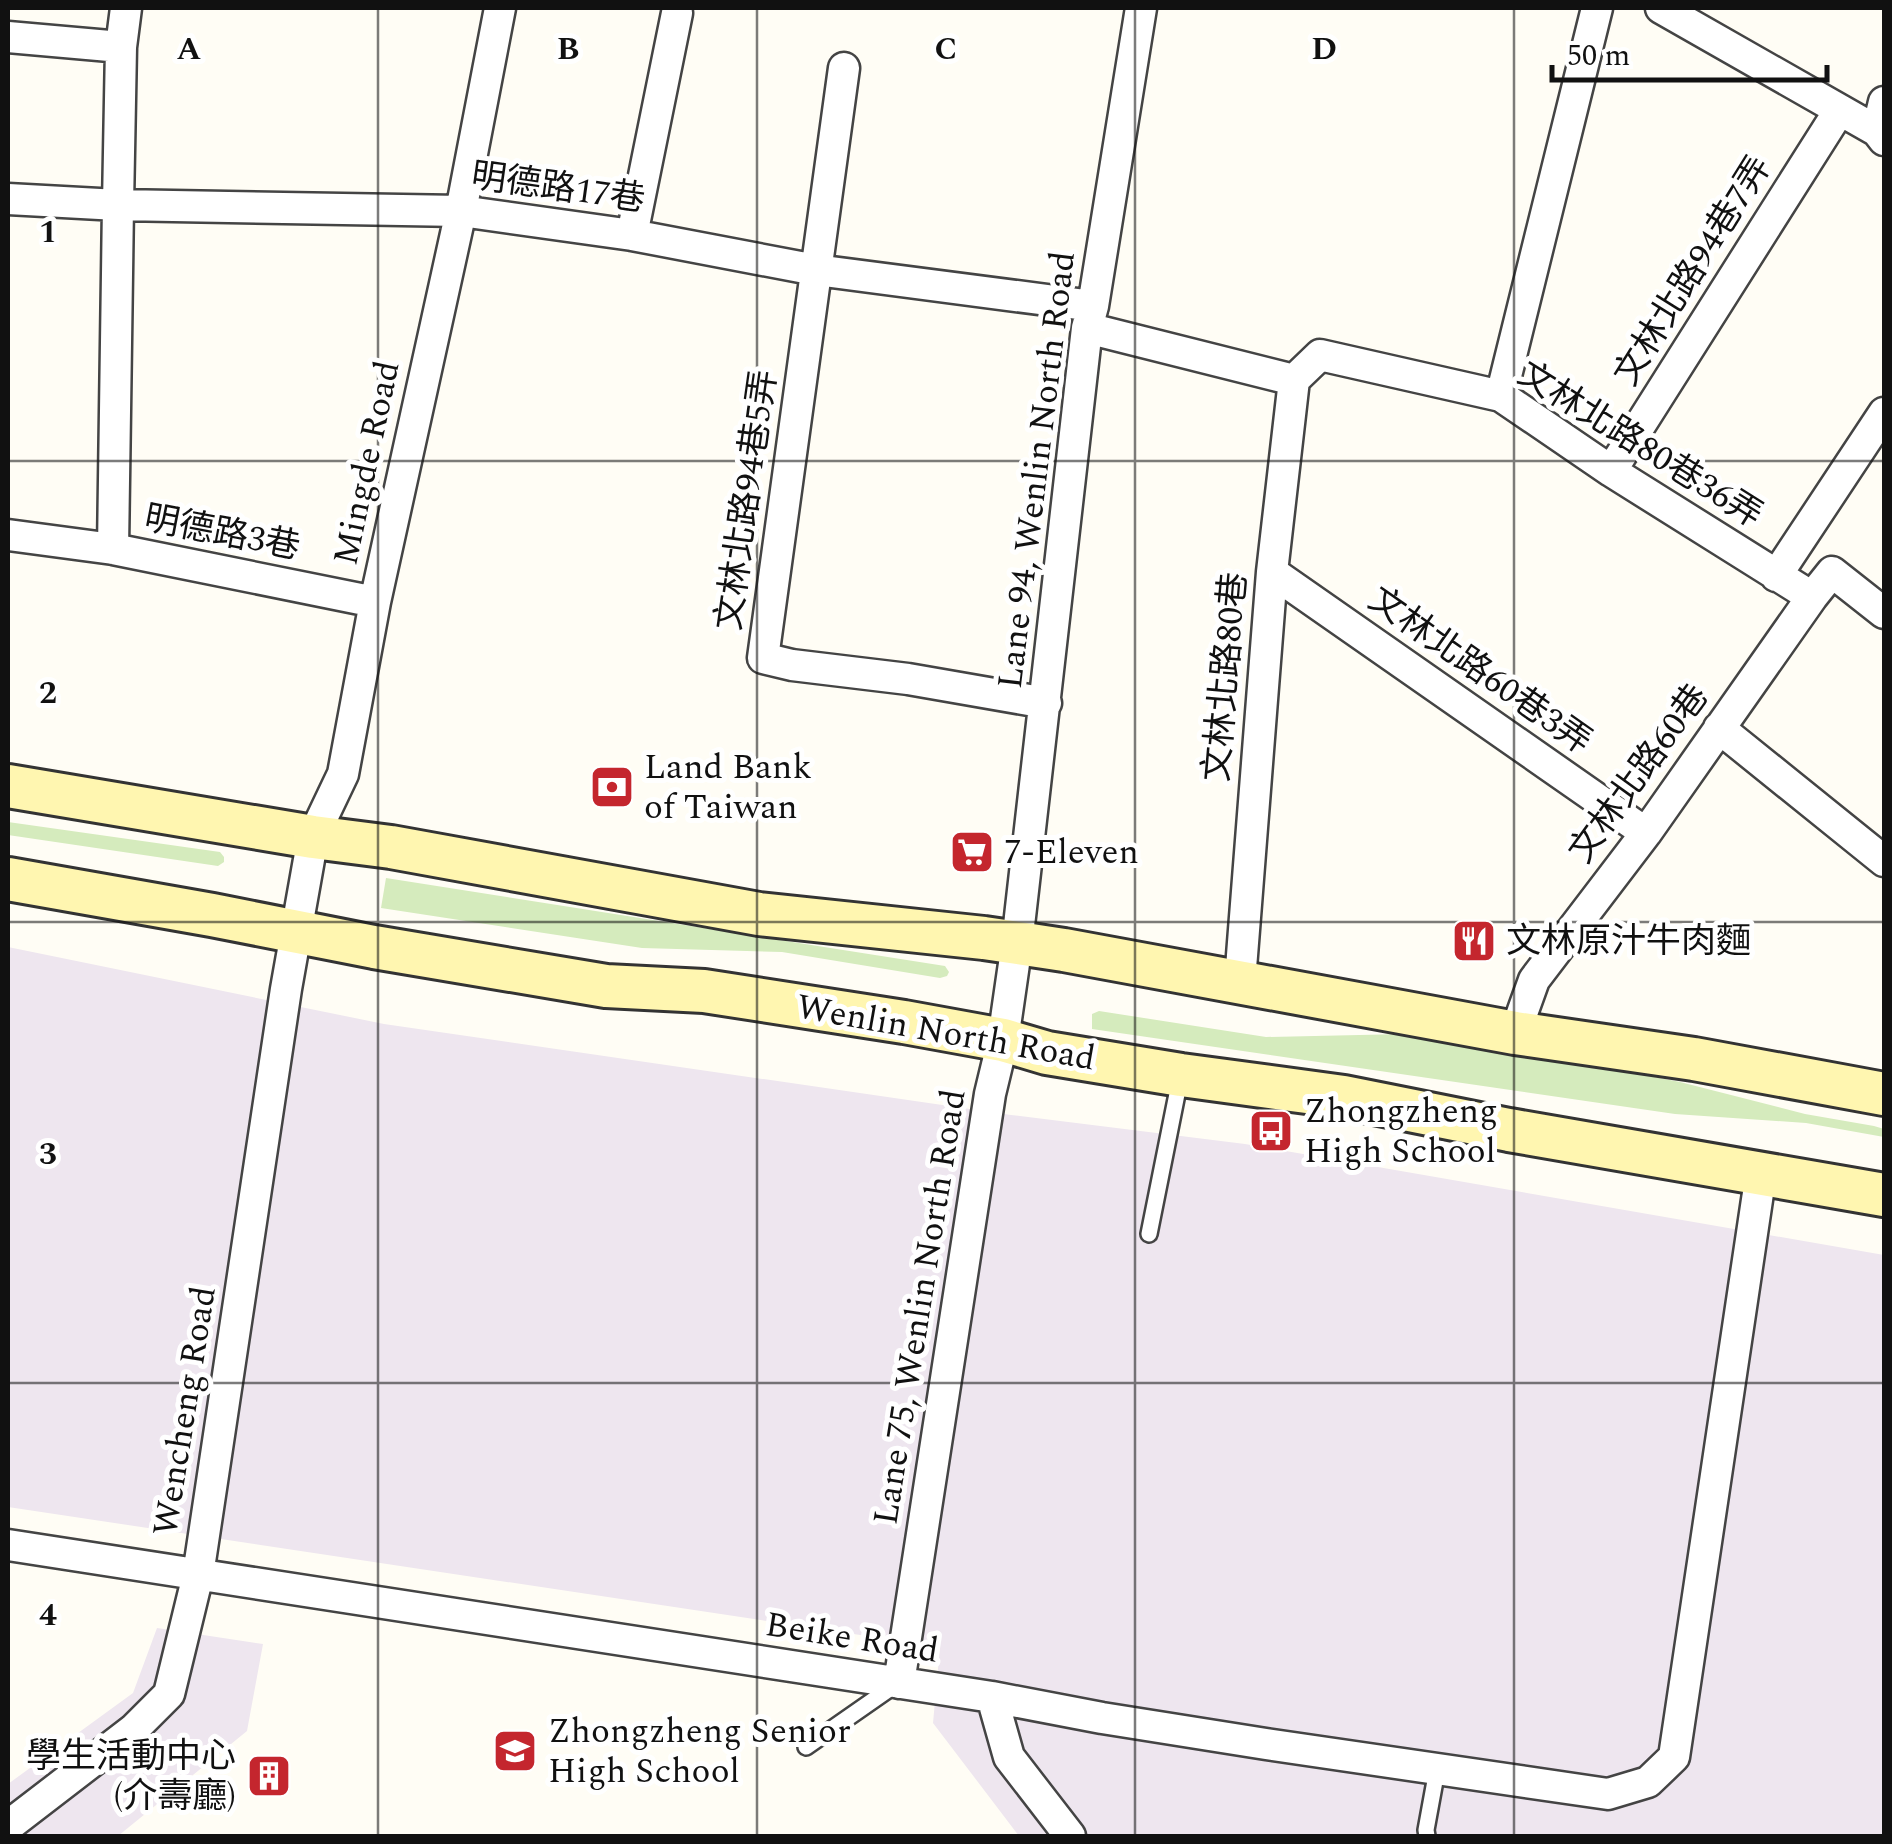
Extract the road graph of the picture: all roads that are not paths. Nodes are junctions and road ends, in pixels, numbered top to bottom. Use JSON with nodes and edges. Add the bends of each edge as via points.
{"nodes":[{"id":1,"x":126,"y":8,"type":"edge"},
{"id":2,"x":500,"y":8,"type":"edge"},
{"id":3,"x":1142,"y":8,"type":"edge"},
{"id":4,"x":1598,"y":8,"type":"edge"},
{"id":5,"x":1661,"y":8,"type":"edge"},
{"id":6,"x":677,"y":13,"type":"dead end"},
{"id":7,"x":8,"y":37,"type":"edge"},
{"id":8,"x":122,"y":47,"type":"junction"},
{"id":9,"x":844,"y":68,"type":"dead end"},
{"id":10,"x":1838,"y":111,"type":"junction"},
{"id":11,"x":1882,"y":124,"type":"edge"},
{"id":12,"x":8,"y":199,"type":"edge"},
{"id":13,"x":118,"y":205,"type":"junction"},
{"id":14,"x":462,"y":212,"type":"junction"},
{"id":15,"x":632,"y":235,"type":"junction"},
{"id":16,"x":816,"y":270,"type":"junction"},
{"id":17,"x":1090,"y":317,"type":"junction"},
{"id":18,"x":1294,"y":380,"type":"junction"},
{"id":19,"x":1501,"y":396,"type":"junction"},
{"id":20,"x":1884,"y":413,"type":"edge"},
{"id":21,"x":1612,"y":472,"type":"junction"},
{"id":22,"x":8,"y":534,"type":"edge"},
{"id":23,"x":113,"y":549,"type":"junction"},
{"id":24,"x":1272,"y":572,"type":"junction"},
{"id":25,"x":1776,"y":576,"type":"junction"},
{"id":26,"x":1812,"y":597,"type":"junction"},
{"id":27,"x":375,"y":602,"type":"junction"},
{"id":28,"x":1884,"y":612,"type":"edge"},
{"id":29,"x":1046,"y":703,"type":"junction"},
{"id":30,"x":1719,"y":728,"type":"junction"},
{"id":31,"x":8,"y":786,"type":"edge"},
{"id":32,"x":1646,"y":833,"type":"junction"},
{"id":33,"x":313,"y":837,"type":"junction"},
{"id":34,"x":1884,"y":861,"type":"edge"},
{"id":35,"x":8,"y":879,"type":"edge"},
{"id":36,"x":296,"y":930,"type":"junction"},
{"id":37,"x":1018,"y":943,"type":"junction"},
{"id":38,"x":1240,"y":981,"type":"junction"},
{"id":39,"x":1515,"y":1033,"type":"junction"},
{"id":40,"x":1002,"y":1040,"type":"junction"},
{"id":41,"x":1181,"y":1075,"type":"junction"},
{"id":42,"x":1884,"y":1094,"type":"edge"},
{"id":43,"x":1761,"y":1174,"type":"junction"},
{"id":44,"x":1884,"y":1195,"type":"edge"},
{"id":45,"x":1148,"y":1234,"type":"dead end"},
{"id":46,"x":8,"y":1545,"type":"edge"},
{"id":47,"x":198,"y":1574,"type":"junction"},
{"id":48,"x":898,"y":1683,"type":"junction"},
{"id":49,"x":992,"y":1698,"type":"junction"},
{"id":50,"x":806,"y":1747,"type":"dead end"},
{"id":51,"x":1438,"y":1770,"type":"junction"},
{"id":52,"x":8,"y":1826,"type":"edge"},
{"id":53,"x":1070,"y":1836,"type":"edge"},
{"id":54,"x":1427,"y":1836,"type":"edge"}],
"edges":[{"from":1,"to":8,"type":"street"},
{"from":2,"to":14,"type":"street","name":"Mingde Road"},
{"from":3,"to":17,"type":"street","name":"Lane 94, Wenlin North Road"},
{"from":4,"to":19,"type":"street"},
{"from":5,"to":10,"type":"street"},
{"from":6,"to":15,"type":"street"},
{"from":7,"to":8,"type":"street"},
{"from":8,"to":13,"type":"street"},
{"from":9,"to":16,"type":"street","name":"文林北路94巷5弄"},
{"from":10,"to":11,"type":"street"},
{"from":10,"to":21,"type":"street","name":"文林北路94巷7弄"},
{"from":12,"to":13,"type":"street","name":"明德路17巷"},
{"from":13,"to":14,"type":"street","name":"明德路17巷"},
{"from":13,"to":23,"type":"street"},
{"from":14,"to":15,"type":"street","name":"明德路17巷"},
{"from":14,"to":27,"type":"street","name":"Mingde Road"},
{"from":15,"to":16,"type":"street","name":"明德路17巷"},
{"from":16,"to":17,"type":"street","name":"明德路17巷"},
{"from":16,"to":29,"type":"street","name":"文林北路94巷5弄","via":[[763,658]]},
{"from":17,"to":18,"type":"street","name":"明德路17巷"},
{"from":17,"to":29,"type":"street","name":"Lane 94, Wenlin North Road"},
{"from":18,"to":19,"type":"street","name":"文林北路80巷36弄","via":[[1320,356]]},
{"from":18,"to":24,"type":"street","name":"文林北路80巷"},
{"from":19,"to":21,"type":"street","name":"文林北路80巷36弄"},
{"from":20,"to":25,"type":"street"},
{"from":21,"to":25,"type":"street","name":"文林北路80巷36弄"},
{"from":22,"to":23,"type":"street","name":"明德路3巷"},
{"from":23,"to":27,"type":"street","name":"明德路3巷"},
{"from":24,"to":32,"type":"street","name":"文林北路60巷3弄"},
{"from":24,"to":38,"type":"street","name":"文林北路80巷"},
{"from":25,"to":26,"type":"street"},
{"from":26,"to":28,"type":"street","via":[[1832,572]]},
{"from":26,"to":30,"type":"street","name":"文林北路60巷"},
{"from":27,"to":33,"type":"street","name":"Mingde Road","via":[[343,774]]},
{"from":29,"to":37,"type":"street","name":"Lane 94, Wenlin North Road"},
{"from":30,"to":32,"type":"street","name":"文林北路60巷"},
{"from":30,"to":34,"type":"street"},
{"from":31,"to":33,"type":"main road"},
{"from":32,"to":39,"type":"street","name":"文林北路60巷","via":[[1534,980]]},
{"from":33,"to":36,"type":"street","name":"Mingde Road"},
{"from":33,"to":37,"type":"main road","via":[[758,914]]},
{"from":35,"to":36,"type":"main road","name":"Wenlin North Road"},
{"from":36,"to":40,"type":"main road","name":"Wenlin North Road","via":[[606,986],[704,991]]},
{"from":36,"to":47,"type":"street","name":"Wencheng Road"},
{"from":37,"to":38,"type":"main road"},
{"from":37,"to":40,"type":"street","name":"Lane 75, Wenlin North Road"},
{"from":38,"to":39,"type":"main road"},
{"from":39,"to":42,"type":"main road"},
{"from":40,"to":41,"type":"main road","name":"Wenlin North Road"},
{"from":40,"to":48,"type":"street","name":"Lane 75, Wenlin North Road"},
{"from":41,"to":43,"type":"main road","name":"Wenlin North Road","via":[[1344,1097]]},
{"from":41,"to":45,"type":"lane"},
{"from":43,"to":44,"type":"main road","name":"Wenlin North Road"},
{"from":43,"to":51,"type":"street","name":"Beike Road","via":[[1674,1757],[1648,1782],[1608,1794]]},
{"from":46,"to":47,"type":"street","name":"Beike Road"},
{"from":47,"to":48,"type":"street","name":"Beike Road"},
{"from":47,"to":52,"type":"street","name":"Wencheng Road","via":[[169,1694],[133,1730]]},
{"from":48,"to":49,"type":"street","name":"Beike Road"},
{"from":48,"to":50,"type":"lane"},
{"from":49,"to":51,"type":"street","name":"Beike Road"},
{"from":49,"to":53,"type":"street","via":[[1009,1757]]},
{"from":51,"to":54,"type":"lane"}]}
